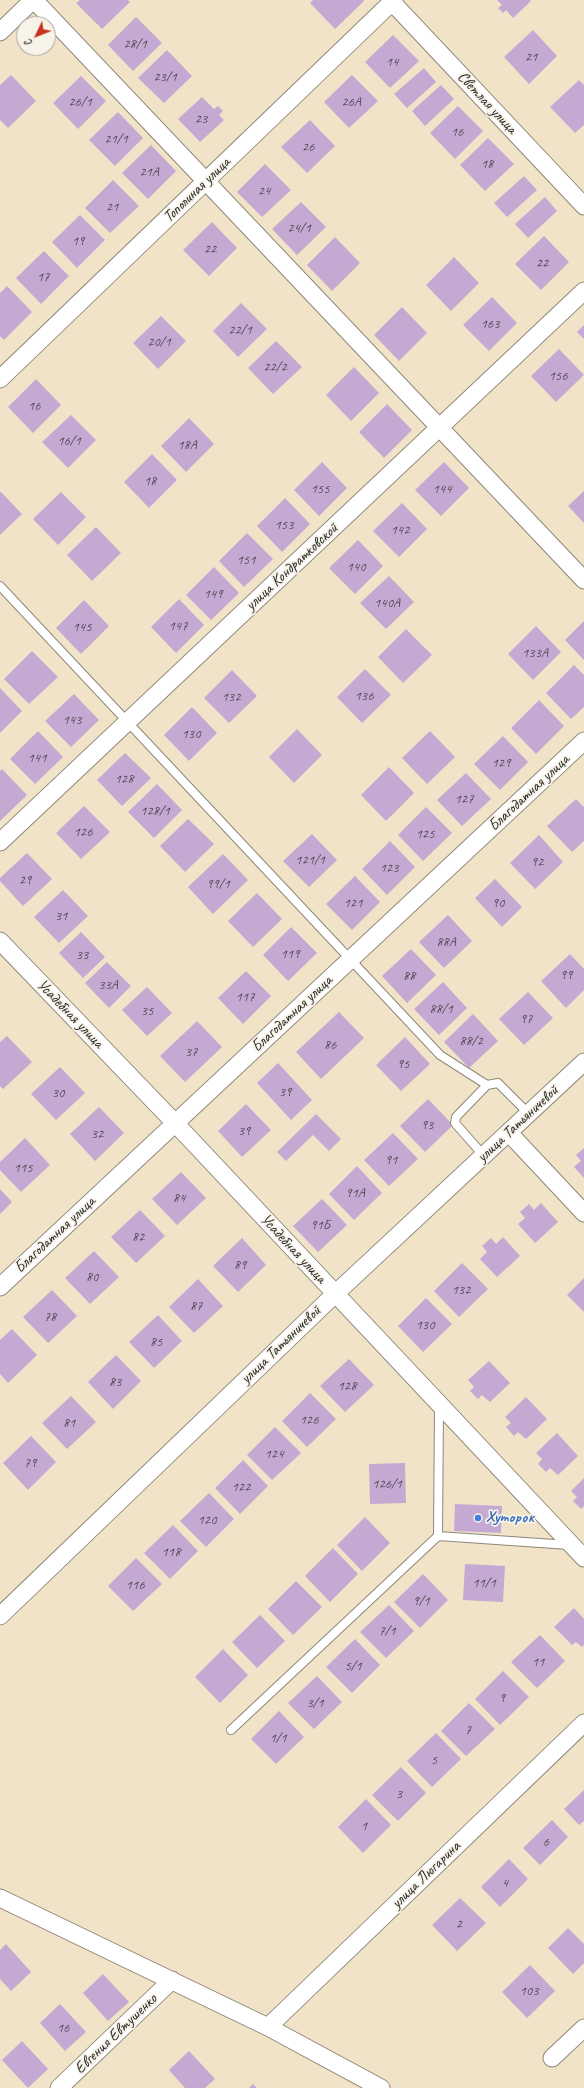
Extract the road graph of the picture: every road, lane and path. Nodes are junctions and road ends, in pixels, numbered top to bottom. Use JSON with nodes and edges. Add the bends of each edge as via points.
{"nodes":[{"id":1,"x":33,"y":0,"type":"edge"},
{"id":2,"x":392,"y":1,"type":"edge"},
{"id":3,"x":0,"y":32,"type":"edge"},
{"id":4,"x":206,"y":181,"type":"junction"},
{"id":5,"x":584,"y":206,"type":"edge"},
{"id":6,"x":584,"y":291,"type":"edge"},
{"id":7,"x":0,"y":379,"type":"edge"},
{"id":8,"x":440,"y":428,"type":"junction"},
{"id":9,"x":584,"y":580,"type":"edge"},
{"id":10,"x":0,"y":586,"type":"edge"},
{"id":11,"x":127,"y":722,"type":"junction"},
{"id":12,"x":584,"y":741,"type":"edge"},
{"id":13,"x":0,"y":842,"type":"edge"},
{"id":14,"x":0,"y":941,"type":"edge"},
{"id":15,"x":351,"y":959,"type":"junction"},
{"id":16,"x":584,"y":1062,"type":"edge"},
{"id":17,"x":487,"y":1085,"type":"junction"},
{"id":18,"x":529,"y":1114,"type":"junction"},
{"id":19,"x":175,"y":1123,"type":"junction"},
{"id":20,"x":509,"y":1133,"type":"junction"},
{"id":21,"x":484,"y":1156,"type":"junction"},
{"id":22,"x":584,"y":1213,"type":"edge"},
{"id":23,"x":0,"y":1287,"type":"edge"},
{"id":24,"x":334,"y":1294,"type":"junction"},
{"id":25,"x":439,"y":1405,"type":"junction"},
{"id":26,"x":438,"y":1536,"type":"junction"},
{"id":27,"x":572,"y":1546,"type":"junction"},
{"id":28,"x":584,"y":1558,"type":"edge"},
{"id":29,"x":0,"y":1616,"type":"edge"},
{"id":30,"x":584,"y":1723,"type":"edge"},
{"id":31,"x":231,"y":1730,"type":"dead end"},
{"id":32,"x":0,"y":1898,"type":"edge"},
{"id":33,"x":172,"y":1980,"type":"junction"},
{"id":34,"x":268,"y":2027,"type":"junction"},
{"id":35,"x":584,"y":2028,"type":"edge"},
{"id":36,"x":552,"y":2058,"type":"dead end"},
{"id":37,"x":59,"y":2088,"type":"edge"},
{"id":38,"x":381,"y":2088,"type":"edge"}],
"edges":[{"from":1,"to":3,"type":"street"},
{"from":1,"to":4,"type":"street"},
{"from":2,"to":4,"type":"street","name":"Тополиная улица"},
{"from":2,"to":5,"type":"street","name":"Светлая улица"},
{"from":4,"to":7,"type":"street","name":"Тополиная улица"},
{"from":4,"to":8,"type":"street"},
{"from":6,"to":8,"type":"street","name":"улица Кондратковской"},
{"from":8,"to":9,"type":"street"},
{"from":8,"to":11,"type":"street","name":"улица Кондратковской"},
{"from":10,"to":11,"type":"lane"},
{"from":11,"to":13,"type":"street","name":"улица Кондратковской"},
{"from":11,"to":15,"type":"lane"},
{"from":12,"to":15,"type":"street","name":"Благодатная улица"},
{"from":14,"to":19,"type":"street","name":"Усадебная улица"},
{"from":15,"to":17,"type":"lane","via":[[440,1055]]},
{"from":15,"to":19,"type":"street","name":"Благодатная улица"},
{"from":16,"to":18,"type":"street","name":"улица Татьяничевой"},
{"from":17,"to":18,"type":"lane","via":[[498,1083]]},
{"from":17,"to":21,"type":"lane","via":[[456,1117],[455,1123]]},
{"from":18,"to":20,"type":"street","name":"улица Татьяничевой"},
{"from":19,"to":23,"type":"street","name":"Благодатная улица"},
{"from":19,"to":24,"type":"street","name":"Усадебная улица"},
{"from":20,"to":21,"type":"street","name":"улица Татьяничевой"},
{"from":20,"to":22,"type":"street"},
{"from":21,"to":24,"type":"street","name":"улица Татьяничевой"},
{"from":24,"to":25,"type":"street","name":"Усадебная улица"},
{"from":24,"to":29,"type":"street","name":"улица Татьяничевой"},
{"from":25,"to":26,"type":"lane"},
{"from":25,"to":27,"type":"street","name":"Усадебная улица"},
{"from":26,"to":27,"type":"lane"},
{"from":26,"to":31,"type":"lane"},
{"from":27,"to":28,"type":"street","name":"Усадебная улица"},
{"from":30,"to":34,"type":"street","name":"улица Люгарина"},
{"from":32,"to":33,"type":"street"},
{"from":33,"to":34,"type":"street"},
{"from":33,"to":37,"type":"street","name":"Евгения Евтушенко"},
{"from":34,"to":38,"type":"street"},
{"from":35,"to":36,"type":"street"}]}
